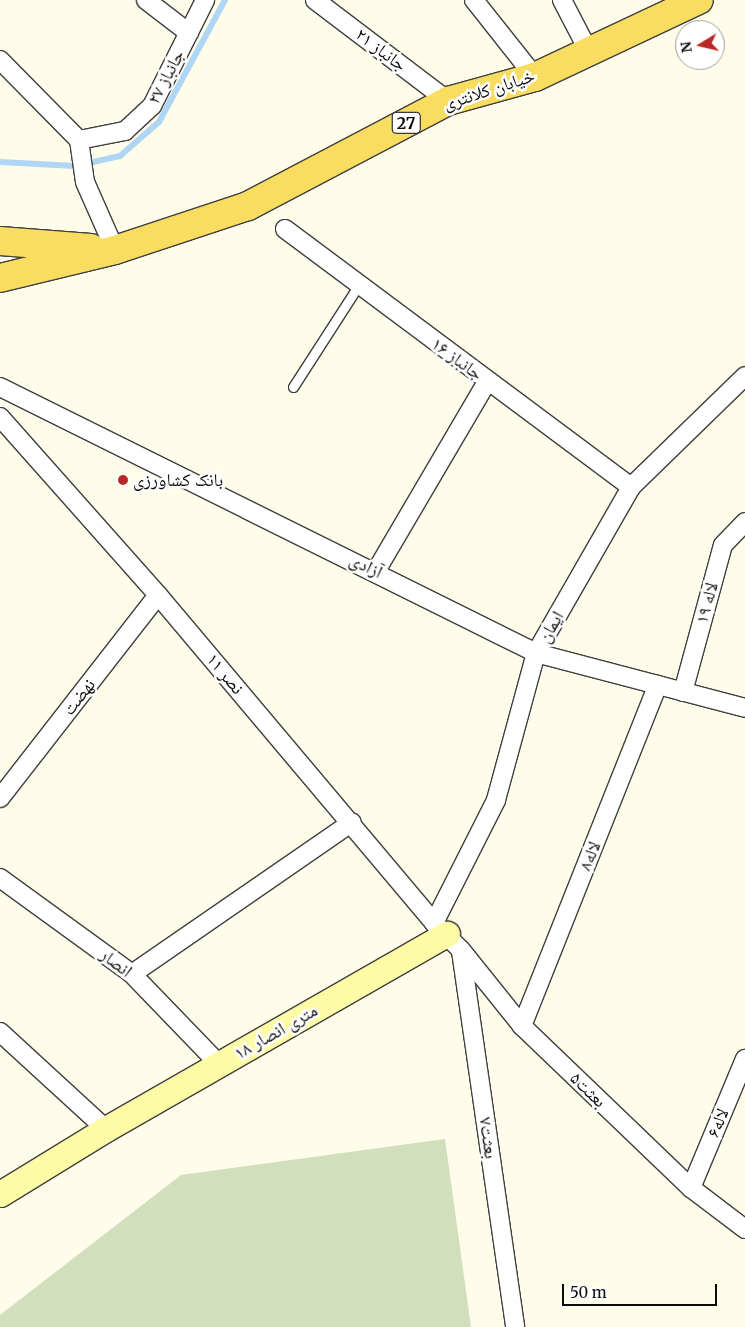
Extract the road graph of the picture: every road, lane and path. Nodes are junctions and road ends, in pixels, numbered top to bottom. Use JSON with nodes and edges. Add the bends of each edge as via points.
{"nodes":[{"id":1,"x":146,"y":0,"type":"edge"},
{"id":2,"x":205,"y":0,"type":"edge"},
{"id":3,"x":315,"y":0,"type":"edge"},
{"id":4,"x":474,"y":0,"type":"edge"},
{"id":5,"x":562,"y":0,"type":"edge"},
{"id":6,"x":700,"y":0,"type":"edge"},
{"id":7,"x":189,"y":33,"type":"junction"},
{"id":8,"x":588,"y":50,"type":"junction"},
{"id":9,"x":0,"y":60,"type":"edge"},
{"id":10,"x":535,"y":77,"type":"junction"},
{"id":11,"x":448,"y":101,"type":"junction"},
{"id":12,"x":79,"y":140,"type":"junction"},
{"id":13,"x":285,"y":229,"type":"dead end"},
{"id":14,"x":0,"y":241,"type":"edge"},
{"id":15,"x":115,"y":250,"type":"junction"},
{"id":16,"x":0,"y":278,"type":"edge"},
{"id":17,"x":358,"y":286,"type":"junction"},
{"id":18,"x":745,"y":376,"type":"edge"},
{"id":19,"x":487,"y":382,"type":"junction"},
{"id":20,"x":0,"y":386,"type":"edge"},
{"id":21,"x":293,"y":387,"type":"dead end"},
{"id":22,"x":0,"y":417,"type":"edge"},
{"id":23,"x":631,"y":487,"type":"junction"},
{"id":24,"x":745,"y":522,"type":"edge"},
{"id":25,"x":376,"y":571,"type":"junction"},
{"id":26,"x":158,"y":595,"type":"junction"},
{"id":27,"x":536,"y":654,"type":"junction"},
{"id":28,"x":658,"y":685,"type":"junction"},
{"id":29,"x":683,"y":692,"type":"junction"},
{"id":30,"x":745,"y":708,"type":"edge"},
{"id":31,"x":0,"y":798,"type":"edge"},
{"id":32,"x":352,"y":822,"type":"junction"},
{"id":33,"x":0,"y":878,"type":"edge"},
{"id":34,"x":448,"y":936,"type":"junction"},
{"id":35,"x":132,"y":974,"type":"junction"},
{"id":36,"x":522,"y":1026,"type":"junction"},
{"id":37,"x":0,"y":1032,"type":"edge"},
{"id":38,"x":745,"y":1059,"type":"edge"},
{"id":39,"x":219,"y":1064,"type":"junction"},
{"id":40,"x":106,"y":1129,"type":"junction"},
{"id":41,"x":691,"y":1188,"type":"junction"},
{"id":42,"x":0,"y":1194,"type":"edge"},
{"id":43,"x":745,"y":1229,"type":"edge"},
{"id":44,"x":515,"y":1327,"type":"edge"}],
"edges":[{"from":1,"to":7,"type":"street"},
{"from":2,"to":7,"type":"street","name":"جانباز ۲۷"},
{"from":3,"to":11,"type":"street","name":"جانباز ۲۱"},
{"from":4,"to":10,"type":"street"},
{"from":5,"to":8,"type":"street"},
{"from":6,"to":8,"type":"main road","name":"خیابان کلانتری","number":"27"},
{"from":7,"to":12,"type":"street","name":"جانباز ۲۷","via":[[152,106],[126,131]]},
{"from":8,"to":10,"type":"main road","name":"خیابان کلانتری","number":"27"},
{"from":9,"to":12,"type":"street"},
{"from":10,"to":11,"type":"main road","name":"خیابان کلانتری","number":"27"},
{"from":11,"to":15,"type":"main road","name":"خیابان کلانتری","number":"27","via":[[248,206]]},
{"from":12,"to":15,"type":"street","via":[[85,182]]},
{"from":13,"to":17,"type":"street","name":"جانباز ۱۶"},
{"from":14,"to":15,"type":"main road","name":"خیابان کلانتری","number":"27"},
{"from":15,"to":16,"type":"main road","name":"خیابان کلانتری","number":"27"},
{"from":17,"to":19,"type":"street","name":"جانباز ۱۶"},
{"from":17,"to":21,"type":"lane"},
{"from":18,"to":23,"type":"street","name":"ایمان"},
{"from":19,"to":23,"type":"street","name":"جانباز ۱۶"},
{"from":19,"to":25,"type":"street"},
{"from":20,"to":25,"type":"street","name":"آزادی"},
{"from":22,"to":26,"type":"street","name":"نصر ۱۱"},
{"from":23,"to":27,"type":"street","name":"ایمان"},
{"from":24,"to":29,"type":"street","name":"لاله ۱۹","via":[[723,545]]},
{"from":25,"to":27,"type":"street","name":"آزادی"},
{"from":26,"to":31,"type":"street","name":"نهضت"},
{"from":26,"to":32,"type":"street","name":"نصر ۱۱"},
{"from":27,"to":28,"type":"street","name":"آزادی"},
{"from":27,"to":34,"type":"street","name":"ایمان","via":[[496,800]]},
{"from":28,"to":29,"type":"street","name":"آزادی"},
{"from":28,"to":36,"type":"street","name":"لاله۸"},
{"from":29,"to":30,"type":"street","name":"آزادی"},
{"from":32,"to":34,"type":"street","name":"نصر ۱۱"},
{"from":32,"to":35,"type":"street"},
{"from":33,"to":35,"type":"street","name":"انصار"},
{"from":34,"to":36,"type":"street","name":"بعثت۵"},
{"from":34,"to":39,"type":"street","name":"۱۸ متری انصار"},
{"from":34,"to":44,"type":"street","name":"بعثت۷"},
{"from":35,"to":39,"type":"street","name":"انصار"},
{"from":36,"to":41,"type":"street","name":"بعثت۵"},
{"from":37,"to":40,"type":"street"},
{"from":38,"to":41,"type":"street","name":"لاله۶"},
{"from":39,"to":40,"type":"street","name":"۱۸ متری انصار"},
{"from":40,"to":42,"type":"street","name":"۱۸ متری انصار"},
{"from":41,"to":43,"type":"street","name":"بعثت۵"}]}
